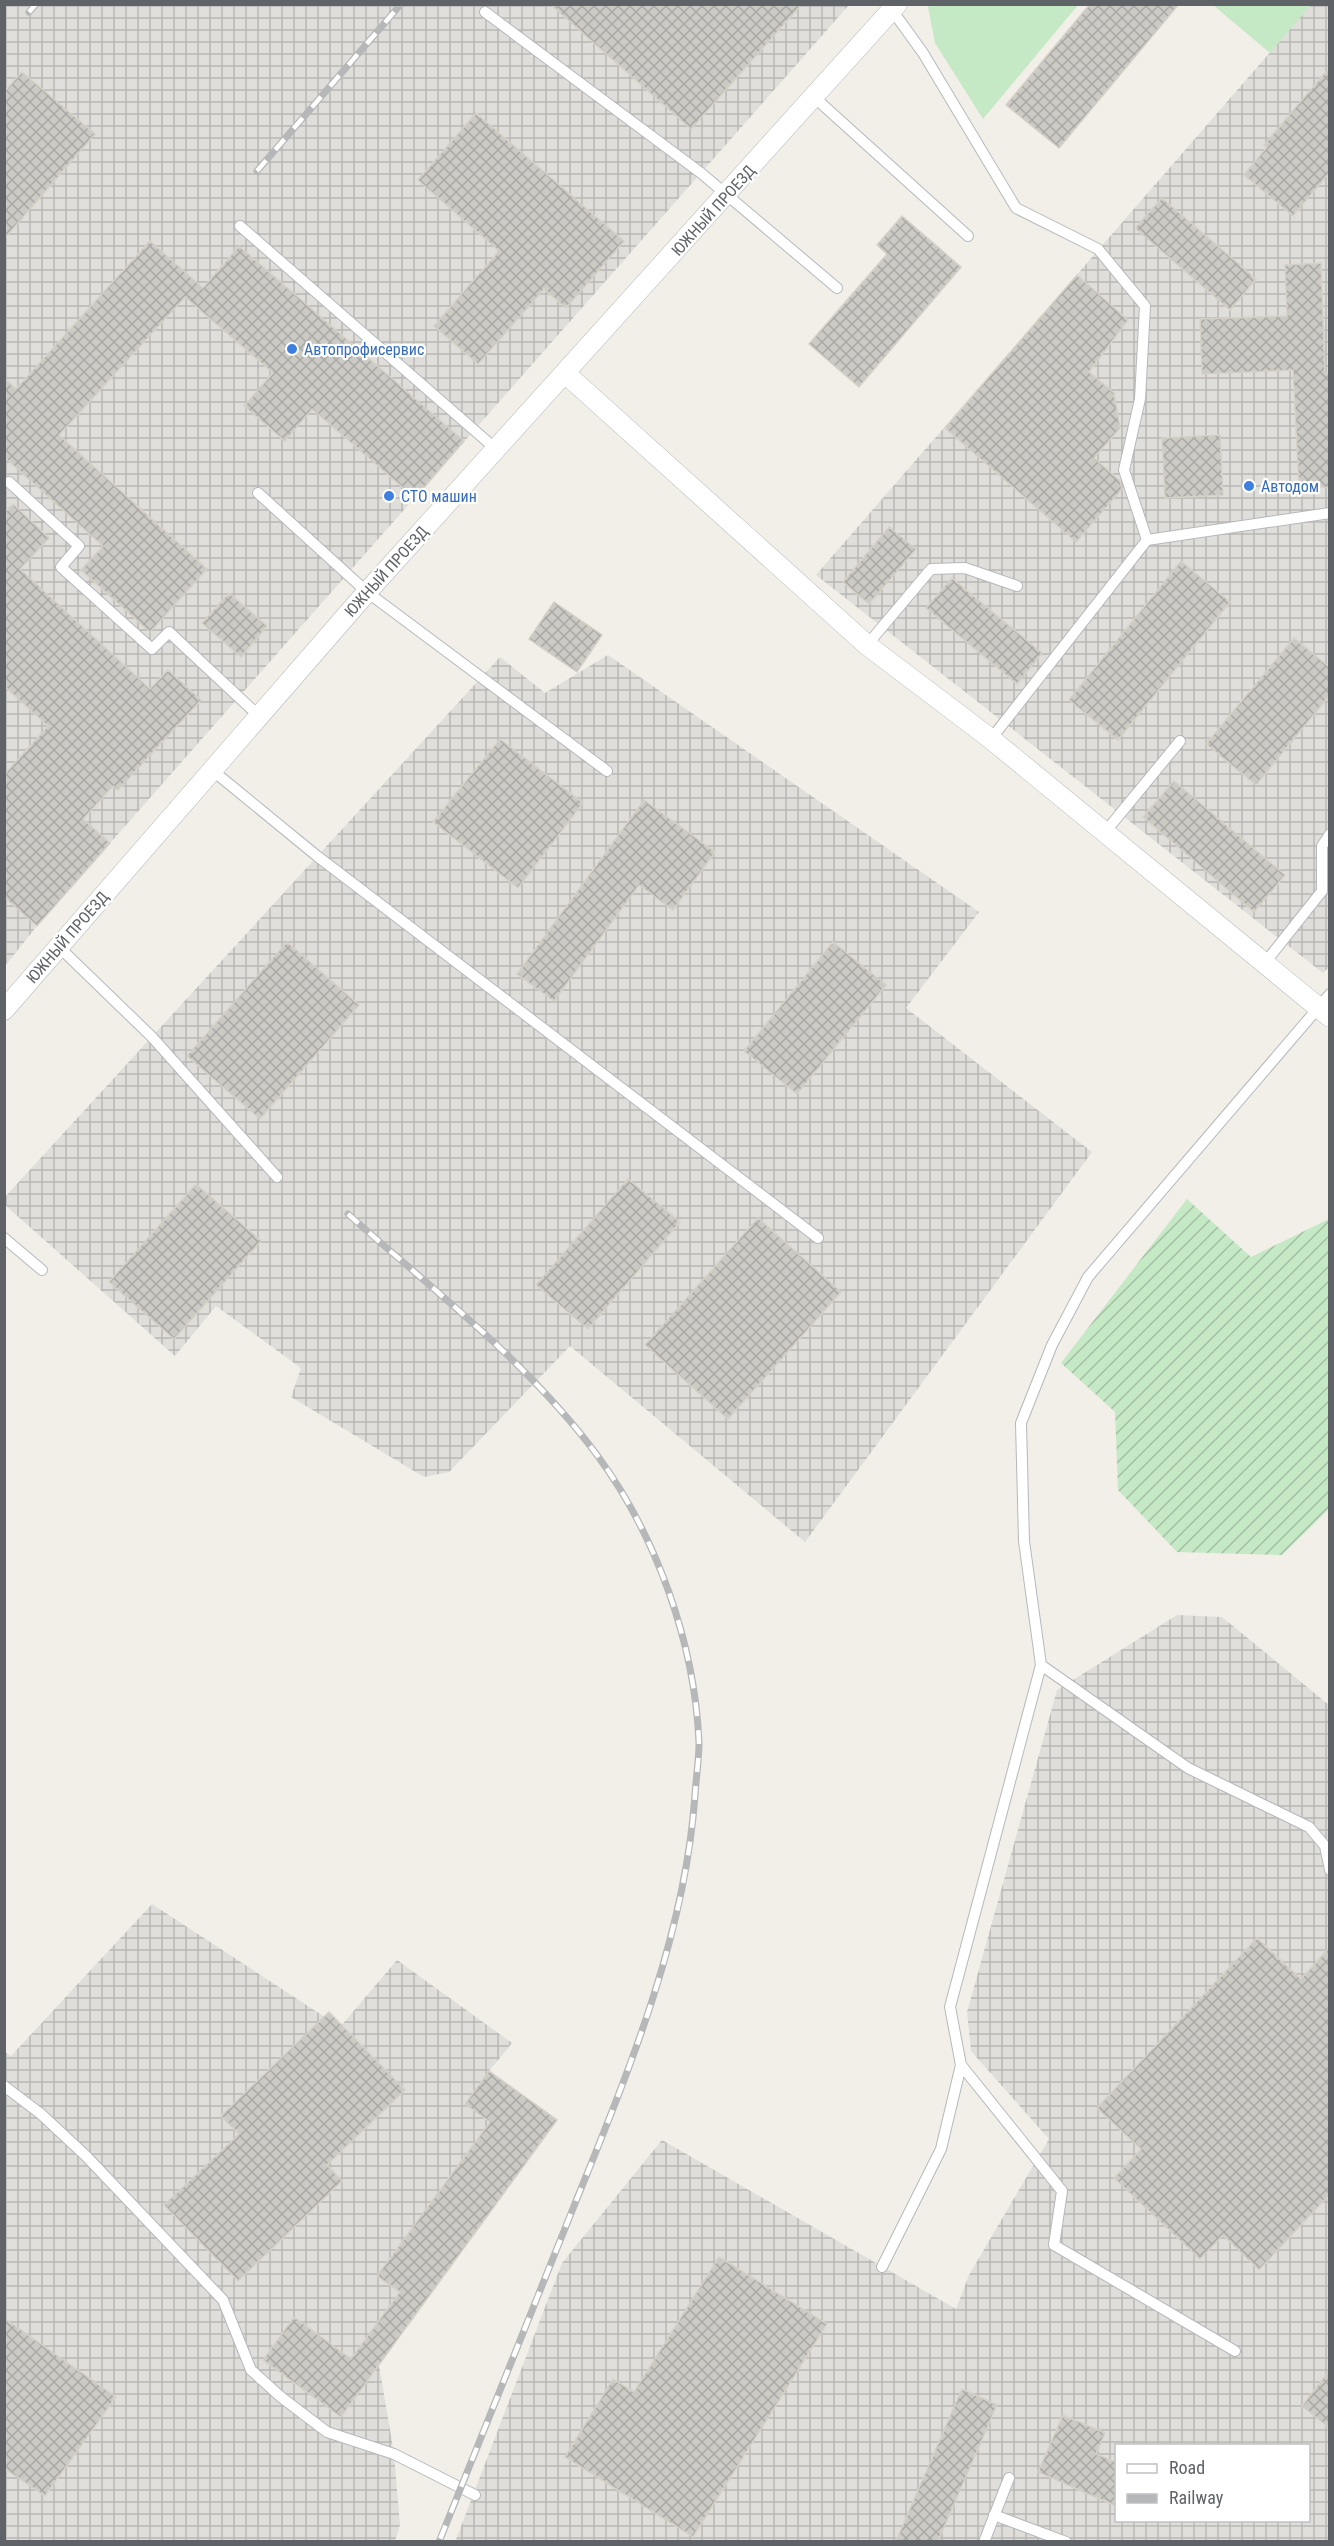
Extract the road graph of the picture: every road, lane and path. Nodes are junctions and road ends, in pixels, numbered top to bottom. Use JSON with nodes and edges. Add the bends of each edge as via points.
{"nodes":[{"id":1,"x":895,"y":7,"type":"edge"},
{"id":2,"x":485,"y":12,"type":"dead end"},
{"id":3,"x":814,"y":97,"type":"junction"},
{"id":4,"x":727,"y":194,"type":"junction"},
{"id":5,"x":240,"y":226,"type":"dead end"},
{"id":6,"x":968,"y":236,"type":"dead end"},
{"id":7,"x":837,"y":288,"type":"dead end"},
{"id":8,"x":566,"y":374,"type":"junction"},
{"id":9,"x":496,"y":450,"type":"junction"},
{"id":10,"x":9,"y":482,"type":"dead end"},
{"id":11,"x":258,"y":493,"type":"dead end"},
{"id":12,"x":1329,"y":513,"type":"edge"},
{"id":13,"x":1147,"y":540,"type":"junction"},
{"id":14,"x":1017,"y":586,"type":"dead end"},
{"id":15,"x":367,"y":592,"type":"junction"},
{"id":16,"x":867,"y":645,"type":"junction"},
{"id":17,"x":259,"y":716,"type":"junction"},
{"id":18,"x":991,"y":739,"type":"junction"},
{"id":19,"x":1180,"y":741,"type":"dead end"},
{"id":20,"x":212,"y":770,"type":"junction"},
{"id":21,"x":607,"y":771,"type":"dead end"},
{"id":22,"x":1106,"y":831,"type":"junction"},
{"id":23,"x":1329,"y":834,"type":"edge"},
{"id":24,"x":59,"y":947,"type":"junction"},
{"id":25,"x":1264,"y":964,"type":"junction"},
{"id":26,"x":1326,"y":1006,"type":"edge"},
{"id":27,"x":4,"y":1010,"type":"edge"},
{"id":28,"x":277,"y":1177,"type":"dead end"},
{"id":29,"x":4,"y":1238,"type":"edge"},
{"id":30,"x":818,"y":1238,"type":"dead end"},
{"id":31,"x":42,"y":1270,"type":"dead end"},
{"id":32,"x":1041,"y":1665,"type":"junction"},
{"id":33,"x":1329,"y":1870,"type":"edge"},
{"id":34,"x":960,"y":2065,"type":"junction"},
{"id":35,"x":4,"y":2086,"type":"edge"},
{"id":36,"x":882,"y":2267,"type":"dead end"},
{"id":37,"x":1235,"y":2351,"type":"dead end"},
{"id":38,"x":1009,"y":2478,"type":"dead end"},
{"id":39,"x":475,"y":2495,"type":"dead end"},
{"id":40,"x":994,"y":2514,"type":"junction"},
{"id":41,"x":984,"y":2541,"type":"edge"},
{"id":42,"x":1066,"y":2541,"type":"edge"}],
"edges":[{"from":1,"to":3,"type":"street","name":"ЮЖНЫЙ ПРОЕЗД"},
{"from":1,"to":13,"type":"lane","via":[[1016,208],[1098,249],[1145,306],[1140,399],[1124,470]]},
{"from":2,"to":4,"type":"lane"},
{"from":3,"to":4,"type":"street","name":"ЮЖНЫЙ ПРОЕЗД"},
{"from":3,"to":6,"type":"lane"},
{"from":4,"to":7,"type":"lane"},
{"from":4,"to":8,"type":"street","name":"ЮЖНЫЙ ПРОЕЗД"},
{"from":5,"to":9,"type":"lane"},
{"from":8,"to":9,"type":"street","name":"ЮЖНЫЙ ПРОЕЗД"},
{"from":8,"to":16,"type":"street"},
{"from":9,"to":15,"type":"street","name":"ЮЖНЫЙ ПРОЕЗД"},
{"from":10,"to":17,"type":"lane","via":[[79,546],[60,567],[152,649],[169,632]]},
{"from":11,"to":15,"type":"lane"},
{"from":12,"to":13,"type":"lane"},
{"from":13,"to":18,"type":"lane"},
{"from":14,"to":16,"type":"lane","via":[[965,568],[931,569]]},
{"from":15,"to":17,"type":"street","name":"ЮЖНЫЙ ПРОЕЗД"},
{"from":15,"to":21,"type":"lane"},
{"from":16,"to":18,"type":"street"},
{"from":17,"to":20,"type":"street","name":"ЮЖНЫЙ ПРОЕЗД"},
{"from":18,"to":22,"type":"street"},
{"from":19,"to":22,"type":"lane"},
{"from":20,"to":24,"type":"street","name":"ЮЖНЫЙ ПРОЕЗД"},
{"from":20,"to":30,"type":"lane","via":[[317,856]]},
{"from":22,"to":25,"type":"street"},
{"from":23,"to":25,"type":"lane","via":[[1322,846],[1322,891]]},
{"from":24,"to":27,"type":"street","name":"ЮЖНЫЙ ПРОЕЗД"},
{"from":24,"to":28,"type":"lane","via":[[152,1037]]},
{"from":25,"to":26,"type":"street"},
{"from":26,"to":32,"type":"lane","via":[[1088,1277],[1052,1345],[1021,1423],[1024,1541]]},
{"from":29,"to":31,"type":"lane"},
{"from":32,"to":33,"type":"lane","via":[[1188,1768],[1309,1827],[1325,1845]]},
{"from":32,"to":34,"type":"lane","via":[[950,2007]]},
{"from":34,"to":36,"type":"lane","via":[[941,2149]]},
{"from":34,"to":37,"type":"lane","via":[[1062,2191],[1054,2245]]},
{"from":35,"to":39,"type":"lane","via":[[86,2156],[223,2300],[251,2370],[280,2397],[327,2432],[394,2454]]},
{"from":38,"to":40,"type":"lane"},
{"from":40,"to":41,"type":"lane"},
{"from":40,"to":42,"type":"lane"}]}
